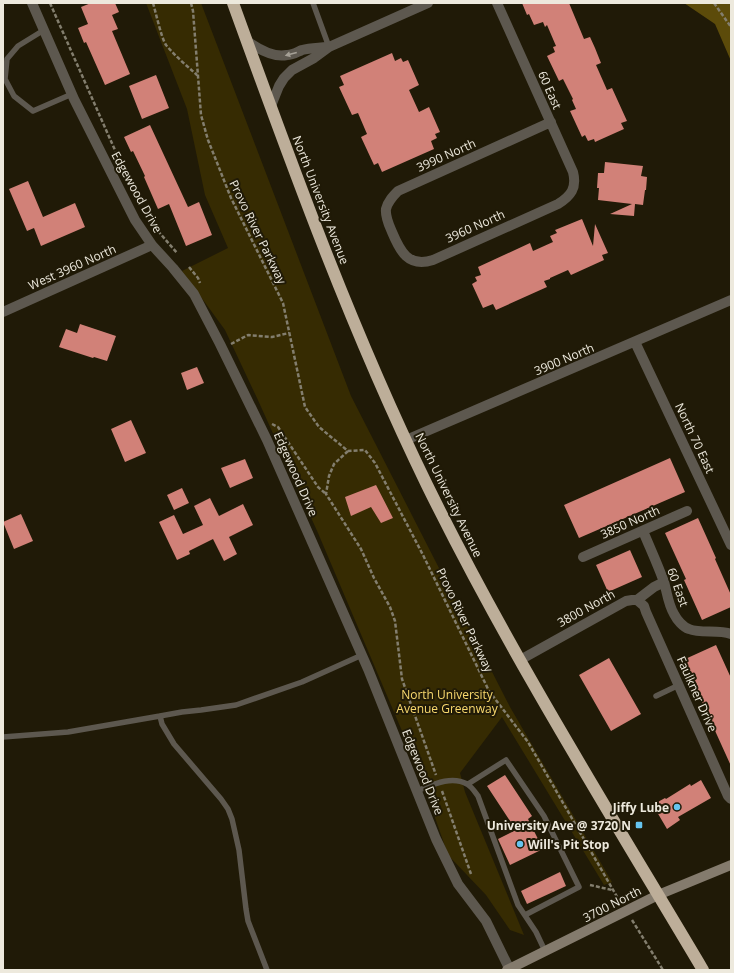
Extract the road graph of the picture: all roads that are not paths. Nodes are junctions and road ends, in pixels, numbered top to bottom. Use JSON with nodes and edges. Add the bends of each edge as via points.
{"nodes":[{"id":1,"x":32,"y":3,"type":"edge"},
{"id":2,"x":233,"y":3,"type":"edge"},
{"id":3,"x":313,"y":3,"type":"edge"},
{"id":4,"x":428,"y":3,"type":"edge"},
{"id":5,"x":497,"y":3,"type":"edge"},
{"id":6,"x":44,"y":30,"type":"junction"},
{"id":7,"x":247,"y":41,"type":"junction"},
{"id":8,"x":329,"y":46,"type":"junction"},
{"id":9,"x":72,"y":94,"type":"junction"},
{"id":10,"x":271,"y":106,"type":"junction"},
{"id":11,"x":551,"y":122,"type":"junction"},
{"id":12,"x":572,"y":190,"type":"joint"},
{"id":13,"x":394,"y":236,"type":"joint"},
{"id":14,"x":152,"y":245,"type":"junction"},
{"id":15,"x":731,"y":300,"type":"edge"},
{"id":16,"x":3,"y":312,"type":"edge"},
{"id":17,"x":635,"y":342,"type":"junction"},
{"id":18,"x":406,"y":440,"type":"junction"},
{"id":19,"x":687,"y":511,"type":"dead end"},
{"id":20,"x":642,"y":531,"type":"junction"},
{"id":21,"x":731,"y":545,"type":"edge"},
{"id":22,"x":584,"y":557,"type":"dead end"},
{"id":23,"x":664,"y":582,"type":"junction"},
{"id":24,"x":637,"y":600,"type":"junction"},
{"id":25,"x":731,"y":634,"type":"edge"},
{"id":26,"x":362,"y":655,"type":"junction"},
{"id":27,"x":520,"y":660,"type":"junction"},
{"id":28,"x":680,"y":686,"type":"junction"},
{"id":29,"x":656,"y":696,"type":"dead end"},
{"id":30,"x":160,"y":716,"type":"junction"},
{"id":31,"x":3,"y":737,"type":"edge"},
{"id":32,"x":468,"y":784,"type":"junction"},
{"id":33,"x":417,"y":791,"type":"junction"},
{"id":34,"x":731,"y":799,"type":"edge"},
{"id":35,"x":731,"y":866,"type":"edge"},
{"id":36,"x":658,"y":895,"type":"junction"},
{"id":37,"x":525,"y":915,"type":"junction"},
{"id":38,"x":545,"y":952,"type":"junction"},
{"id":39,"x":267,"y":970,"type":"edge"},
{"id":40,"x":509,"y":970,"type":"edge"},
{"id":41,"x":703,"y":970,"type":"edge"}],
"edges":[{"from":1,"to":6,"type":"street","name":"Edgewood Drive"},
{"from":2,"to":7,"type":"highway","name":"North University Avenue"},
{"from":3,"to":8,"type":"lane"},
{"from":4,"to":8,"type":"street"},
{"from":5,"to":11,"type":"street","name":"60 East"},
{"from":6,"to":9,"type":"street","name":"Edgewood Drive"},
{"from":6,"to":9,"type":"lane","via":[[18,46],[8,59],[5,79],[14,96],[33,111]]},
{"from":8,"to":7,"type":"street","one_way":true,"via":[[282,56],[266,52]]},
{"from":7,"to":10,"type":"highway","name":"North University Avenue"},
{"from":8,"to":10,"type":"street","via":[[314,58],[288,72]]},
{"from":9,"to":14,"type":"street","name":"Edgewood Drive","via":[[135,220]]},
{"from":10,"to":18,"type":"highway","name":"North University Avenue","via":[[332,269]]},
{"from":11,"to":12,"type":"street","name":"60 East","via":[[573,172]]},
{"from":11,"to":13,"type":"street","name":"3990 North","via":[[398,191],[390,199],[386,209],[387,221]]},
{"from":12,"to":13,"type":"street","name":"3960 North","via":[[558,204],[427,262],[410,260],[400,250]]},
{"from":14,"to":16,"type":"street","name":"West 3960 North"},
{"from":14,"to":26,"type":"street","name":"Edgewood Drive","via":[[194,294],[220,344]]},
{"from":15,"to":17,"type":"street","name":"3900 North"},
{"from":17,"to":18,"type":"street","name":"3900 North"},
{"from":17,"to":21,"type":"street","name":"North 70 East"},
{"from":18,"to":27,"type":"highway","name":"North University Avenue","via":[[458,545]]},
{"from":19,"to":20,"type":"street","name":"3850 North"},
{"from":20,"to":22,"type":"street","name":"3850 North"},
{"from":20,"to":23,"type":"street","name":"60 East"},
{"from":23,"to":24,"type":"street","name":"3800 North"},
{"from":23,"to":25,"type":"street","name":"60 East","via":[[674,615],[689,630]]},
{"from":24,"to":27,"type":"street","name":"3800 North","via":[[626,601]]},
{"from":24,"to":28,"type":"street","name":"Faulkner Drive","via":[[644,606]]},
{"from":26,"to":30,"type":"lane","via":[[302,682],[236,705]]},
{"from":26,"to":33,"type":"street","name":"Edgewood Drive"},
{"from":27,"to":36,"type":"highway","name":"North University Avenue"},
{"from":28,"to":29,"type":"lane"},
{"from":28,"to":34,"type":"street","name":"Faulkner Drive"},
{"from":30,"to":31,"type":"lane","via":[[68,732]]},
{"from":30,"to":39,"type":"lane","via":[[174,744],[228,809],[239,850],[248,921]]},
{"from":32,"to":33,"type":"lane","via":[[446,781]]},
{"from":32,"to":37,"type":"lane","via":[[478,796],[518,905]]},
{"from":32,"to":37,"type":"lane","via":[[506,760],[544,816],[579,887]]},
{"from":33,"to":40,"type":"street","name":"Edgewood Drive","via":[[458,884],[486,921]]},
{"from":35,"to":36,"type":"main road","name":"3700 North"},
{"from":36,"to":38,"type":"main road","name":"3700 North"},
{"from":36,"to":41,"type":"highway","name":"North University Avenue"},
{"from":37,"to":38,"type":"lane"},
{"from":38,"to":40,"type":"main road","name":"3700 North"}]}
